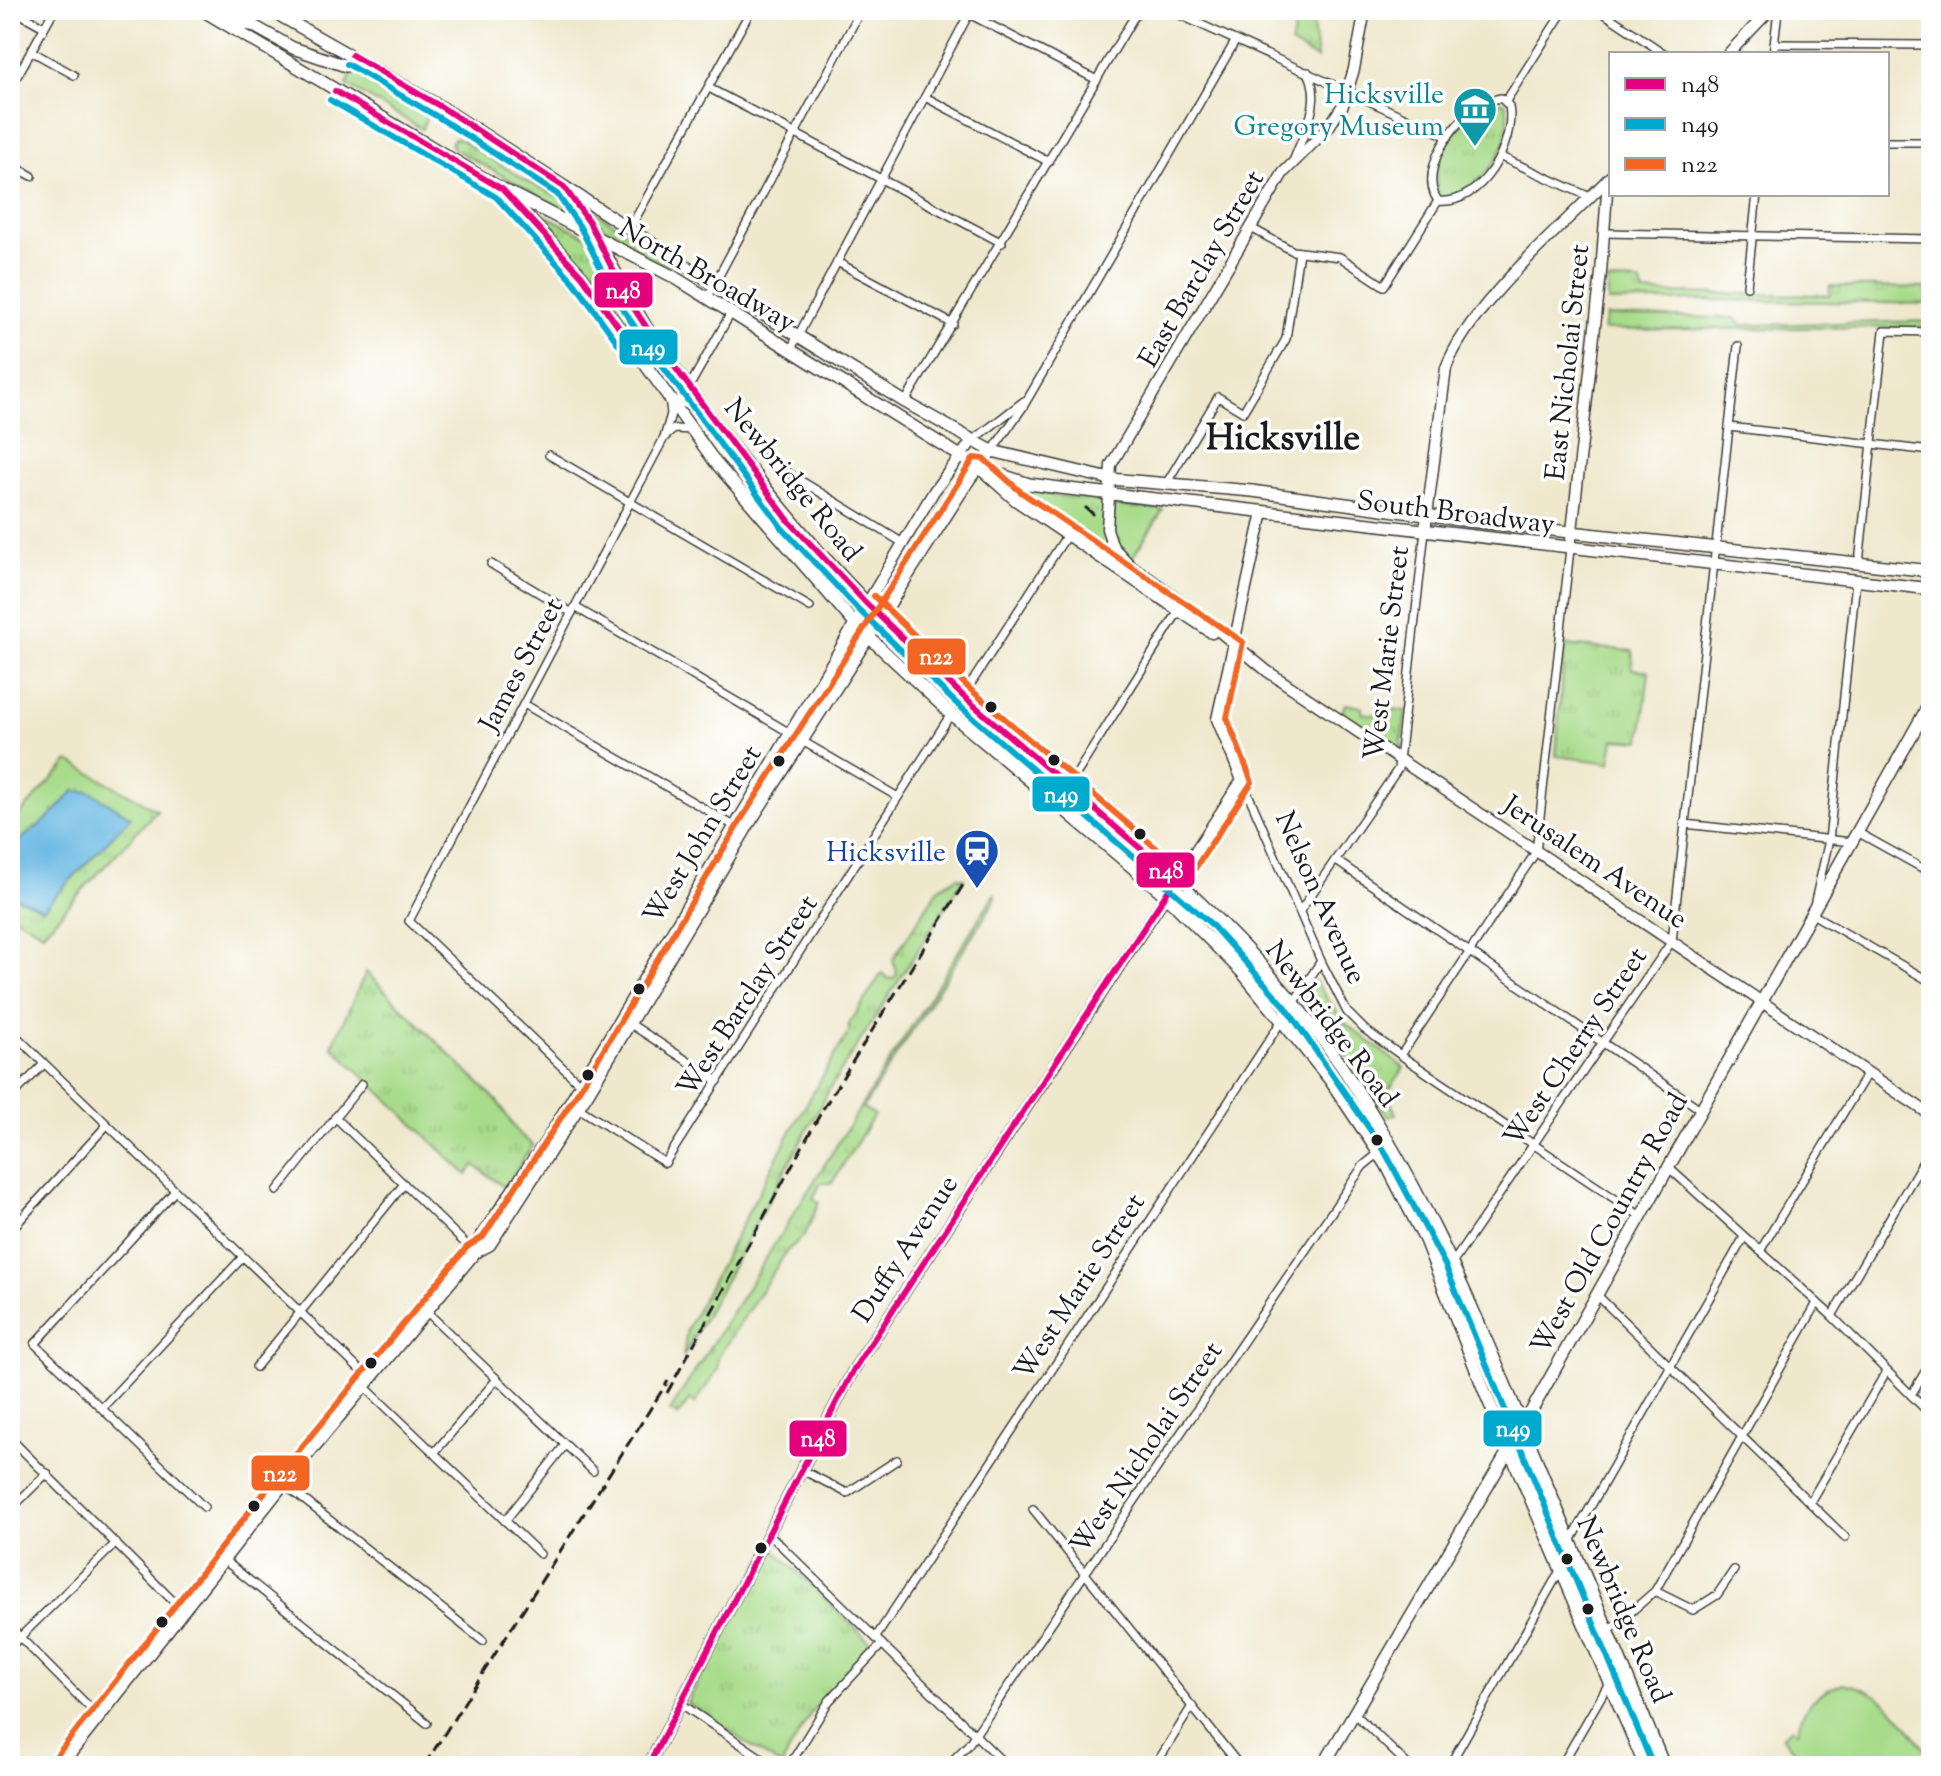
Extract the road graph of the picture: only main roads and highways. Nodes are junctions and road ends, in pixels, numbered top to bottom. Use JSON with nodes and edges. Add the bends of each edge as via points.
{"nodes":[{"id":1,"x":202,"y":10,"type":"edge"},
{"id":2,"x":270,"y":10,"type":"edge"},
{"id":3,"x":1365,"y":10,"type":"edge"},
{"id":4,"x":1770,"y":10,"type":"edge"},
{"id":5,"x":220,"y":21,"type":"junction"},
{"id":6,"x":1730,"y":52,"type":"edge"},
{"id":7,"x":346,"y":66,"type":"dead end"},
{"id":8,"x":1609,"y":178,"type":"edge"},
{"id":9,"x":564,"y":187,"type":"junction"},
{"id":10,"x":502,"y":189,"type":"junction"},
{"id":11,"x":597,"y":238,"type":"junction"},
{"id":12,"x":972,"y":441,"type":"junction"},
{"id":13,"x":992,"y":451,"type":"junction"},
{"id":14,"x":959,"y":456,"type":"junction"},
{"id":15,"x":978,"y":467,"type":"junction"},
{"id":16,"x":1110,"y":479,"type":"junction"},
{"id":17,"x":1108,"y":493,"type":"junction"},
{"id":18,"x":1263,"y":512,"type":"junction"},
{"id":19,"x":1428,"y":516,"type":"junction"},
{"id":20,"x":1425,"y":531,"type":"junction"},
{"id":21,"x":1571,"y":531,"type":"junction"},
{"id":22,"x":1570,"y":549,"type":"junction"},
{"id":23,"x":1714,"y":554,"type":"junction"},
{"id":24,"x":1931,"y":571,"type":"edge"},
{"id":25,"x":1931,"y":589,"type":"edge"},
{"id":26,"x":866,"y":603,"type":"junction"},
{"id":27,"x":883,"y":620,"type":"junction"},
{"id":28,"x":854,"y":623,"type":"junction"},
{"id":29,"x":870,"y":638,"type":"junction"},
{"id":30,"x":1234,"y":647,"type":"junction"},
{"id":31,"x":1931,"y":701,"type":"edge"},
{"id":32,"x":962,"y":723,"type":"junction"},
{"id":33,"x":1029,"y":754,"type":"junction"},
{"id":34,"x":1242,"y":780,"type":"joint"},
{"id":35,"x":1058,"y":803,"type":"junction"},
{"id":36,"x":1105,"y":819,"type":"junction"},
{"id":37,"x":1176,"y":879,"type":"junction"},
{"id":38,"x":1165,"y":895,"type":"junction"},
{"id":39,"x":683,"y":909,"type":"junction"},
{"id":40,"x":680,"y":939,"type":"junction"},
{"id":41,"x":1764,"y":1001,"type":"junction"},
{"id":42,"x":625,"y":1020,"type":"junction"},
{"id":43,"x":574,"y":1105,"type":"junction"},
{"id":44,"x":1931,"y":1115,"type":"edge"},
{"id":45,"x":1393,"y":1145,"type":"junction"},
{"id":46,"x":1379,"y":1153,"type":"junction"},
{"id":47,"x":508,"y":1195,"type":"junction"},
{"id":48,"x":514,"y":1208,"type":"junction"},
{"id":49,"x":1447,"y":1249,"type":"junction"},
{"id":50,"x":475,"y":1253,"type":"junction"},
{"id":51,"x":1433,"y":1260,"type":"junction"},
{"id":52,"x":1523,"y":1426,"type":"junction"},
{"id":53,"x":1509,"y":1449,"type":"junction"},
{"id":54,"x":61,"y":1766,"type":"edge"},
{"id":55,"x":648,"y":1766,"type":"edge"},
{"id":56,"x":1323,"y":1766,"type":"edge"},
{"id":57,"x":1645,"y":1766,"type":"edge"},
{"id":58,"x":1664,"y":1766,"type":"edge"}],
"edges":[{"from":1,"to":5,"type":"main road","name":"North Broadway"},
{"from":2,"to":9,"type":"main road","name":"North Broadway","via":[[443,108]]},
{"from":3,"to":16,"type":"main road","name":"East Barclay Street","via":[[1348,93],[1328,128],[1294,159],[1111,465]]},
{"from":4,"to":6,"type":"main road"},
{"from":5,"to":7,"type":"main road","via":[[252,25],[293,48]]},
{"from":5,"to":10,"type":"main road","name":"North Broadway"},
{"from":8,"to":19,"type":"main road","name":"West Marie Street","via":[[1480,311],[1454,346],[1446,368]]},
{"from":8,"to":21,"type":"main road","name":"East Nicholai Street"},
{"from":9,"to":11,"type":"main road","name":"Newbridge Road"},
{"from":9,"to":12,"type":"main road","name":"North Broadway"},
{"from":10,"to":11,"type":"main road","name":"North Broadway"},
{"from":10,"to":28,"type":"main road","name":"Newbridge Road","via":[[582,276],[715,462]]},
{"from":11,"to":14,"type":"main road","name":"North Broadway","via":[[707,298]]},
{"from":11,"to":26,"type":"main road","name":"Newbridge Road","via":[[626,296],[689,387],[789,521]]},
{"from":12,"to":13,"type":"main road","name":"North Broadway"},
{"from":12,"to":14,"type":"main road","name":"West John Street"},
{"from":13,"to":15,"type":"main road","name":"West John Street"},
{"from":13,"to":16,"type":"main road","name":"South Broadway"},
{"from":14,"to":15,"type":"main road","name":"North Broadway"},
{"from":14,"to":26,"type":"main road","name":"West John Street"},
{"from":15,"to":17,"type":"main road","name":"South Broadway","via":[[1029,484]]},
{"from":15,"to":27,"type":"main road","name":"West John Street"},
{"from":15,"to":30,"type":"main road","name":"Jerusalem Avenue","via":[[1015,500]]},
{"from":16,"to":17,"type":"main road","name":"Jerusalem Avenue"},
{"from":16,"to":19,"type":"main road","name":"South Broadway","via":[[1252,491]]},
{"from":17,"to":18,"type":"main road","name":"South Broadway"},
{"from":17,"to":30,"type":"main road","name":"Jerusalem Avenue","via":[[1107,529],[1113,547]]},
{"from":18,"to":20,"type":"main road","name":"South Broadway"},
{"from":18,"to":30,"type":"main road","name":"Nelson Avenue"},
{"from":19,"to":20,"type":"main road","name":"West Marie Street"},
{"from":19,"to":21,"type":"main road","name":"South Broadway"},
{"from":20,"to":22,"type":"main road","name":"South Broadway"},
{"from":21,"to":22,"type":"main road","name":"East Nicholai Street"},
{"from":21,"to":23,"type":"main road","name":"South Broadway"},
{"from":22,"to":23,"type":"main road","name":"South Broadway"},
{"from":23,"to":24,"type":"main road","name":"South Broadway"},
{"from":23,"to":25,"type":"main road","name":"South Broadway","via":[[1856,581]]},
{"from":26,"to":27,"type":"main road","name":"Newbridge Road"},
{"from":26,"to":28,"type":"main road","name":"West John Street"},
{"from":27,"to":29,"type":"main road","name":"West John Street"},
{"from":27,"to":33,"type":"main road","name":"Newbridge Road"},
{"from":28,"to":29,"type":"main road","name":"Newbridge Road"},
{"from":28,"to":39,"type":"main road","name":"West John Street"},
{"from":29,"to":32,"type":"main road","name":"Newbridge Road"},
{"from":29,"to":40,"type":"main road","name":"West John Street"},
{"from":30,"to":34,"type":"main road","name":"Nelson Avenue","via":[[1217,719]]},
{"from":30,"to":41,"type":"main road","name":"Jerusalem Avenue"},
{"from":31,"to":41,"type":"main road","name":"West Old Country Road"},
{"from":32,"to":33,"type":"main road","via":[[979,727],[1017,753]]},
{"from":32,"to":35,"type":"main road","name":"Newbridge Road"},
{"from":33,"to":36,"type":"main road","name":"Newbridge Road"},
{"from":34,"to":37,"type":"main road","name":"Duffy Avenue"},
{"from":35,"to":36,"type":"main road"},
{"from":35,"to":38,"type":"main road","name":"Newbridge Road"},
{"from":36,"to":37,"type":"main road","name":"Newbridge Road"},
{"from":37,"to":38,"type":"main road","name":"Duffy Avenue"},
{"from":37,"to":45,"type":"main road","name":"Newbridge Road","via":[[1293,1000]]},
{"from":38,"to":46,"type":"main road","name":"Newbridge Road","via":[[1282,1018]]},
{"from":38,"to":55,"type":"main road","name":"Duffy Avenue","via":[[861,1357]]},
{"from":39,"to":40,"type":"main road","via":[[687,916]]},
{"from":39,"to":42,"type":"main road","name":"West John Street"},
{"from":40,"to":42,"type":"main road","name":"West John Street"},
{"from":41,"to":44,"type":"main road","name":"Jerusalem Avenue"},
{"from":41,"to":52,"type":"main road","name":"West Old Country Road"},
{"from":42,"to":43,"type":"main road","name":"West John Street"},
{"from":42,"to":43,"type":"main road","name":"West John Street","via":[[580,1084]]},
{"from":43,"to":47,"type":"main road","name":"West John Street"},
{"from":43,"to":48,"type":"main road","name":"West John Street"},
{"from":45,"to":46,"type":"main road"},
{"from":45,"to":49,"type":"main road","name":"Newbridge Road"},
{"from":46,"to":51,"type":"main road","name":"Newbridge Road"},
{"from":47,"to":48,"type":"main road"},
{"from":47,"to":50,"type":"main road","name":"West John Street"},
{"from":48,"to":50,"type":"main road","name":"West John Street","via":[[490,1245]]},
{"from":49,"to":51,"type":"main road"},
{"from":49,"to":52,"type":"main road","name":"Newbridge Road"},
{"from":50,"to":54,"type":"main road","name":"West John Street"},
{"from":51,"to":53,"type":"main road","name":"Newbridge Road"},
{"from":52,"to":53,"type":"main road","name":"West Old Country Road"},
{"from":52,"to":58,"type":"main road","name":"Newbridge Road"},
{"from":53,"to":56,"type":"main road","name":"West Old Country Road"},
{"from":53,"to":57,"type":"main road","name":"Newbridge Road"}]}
